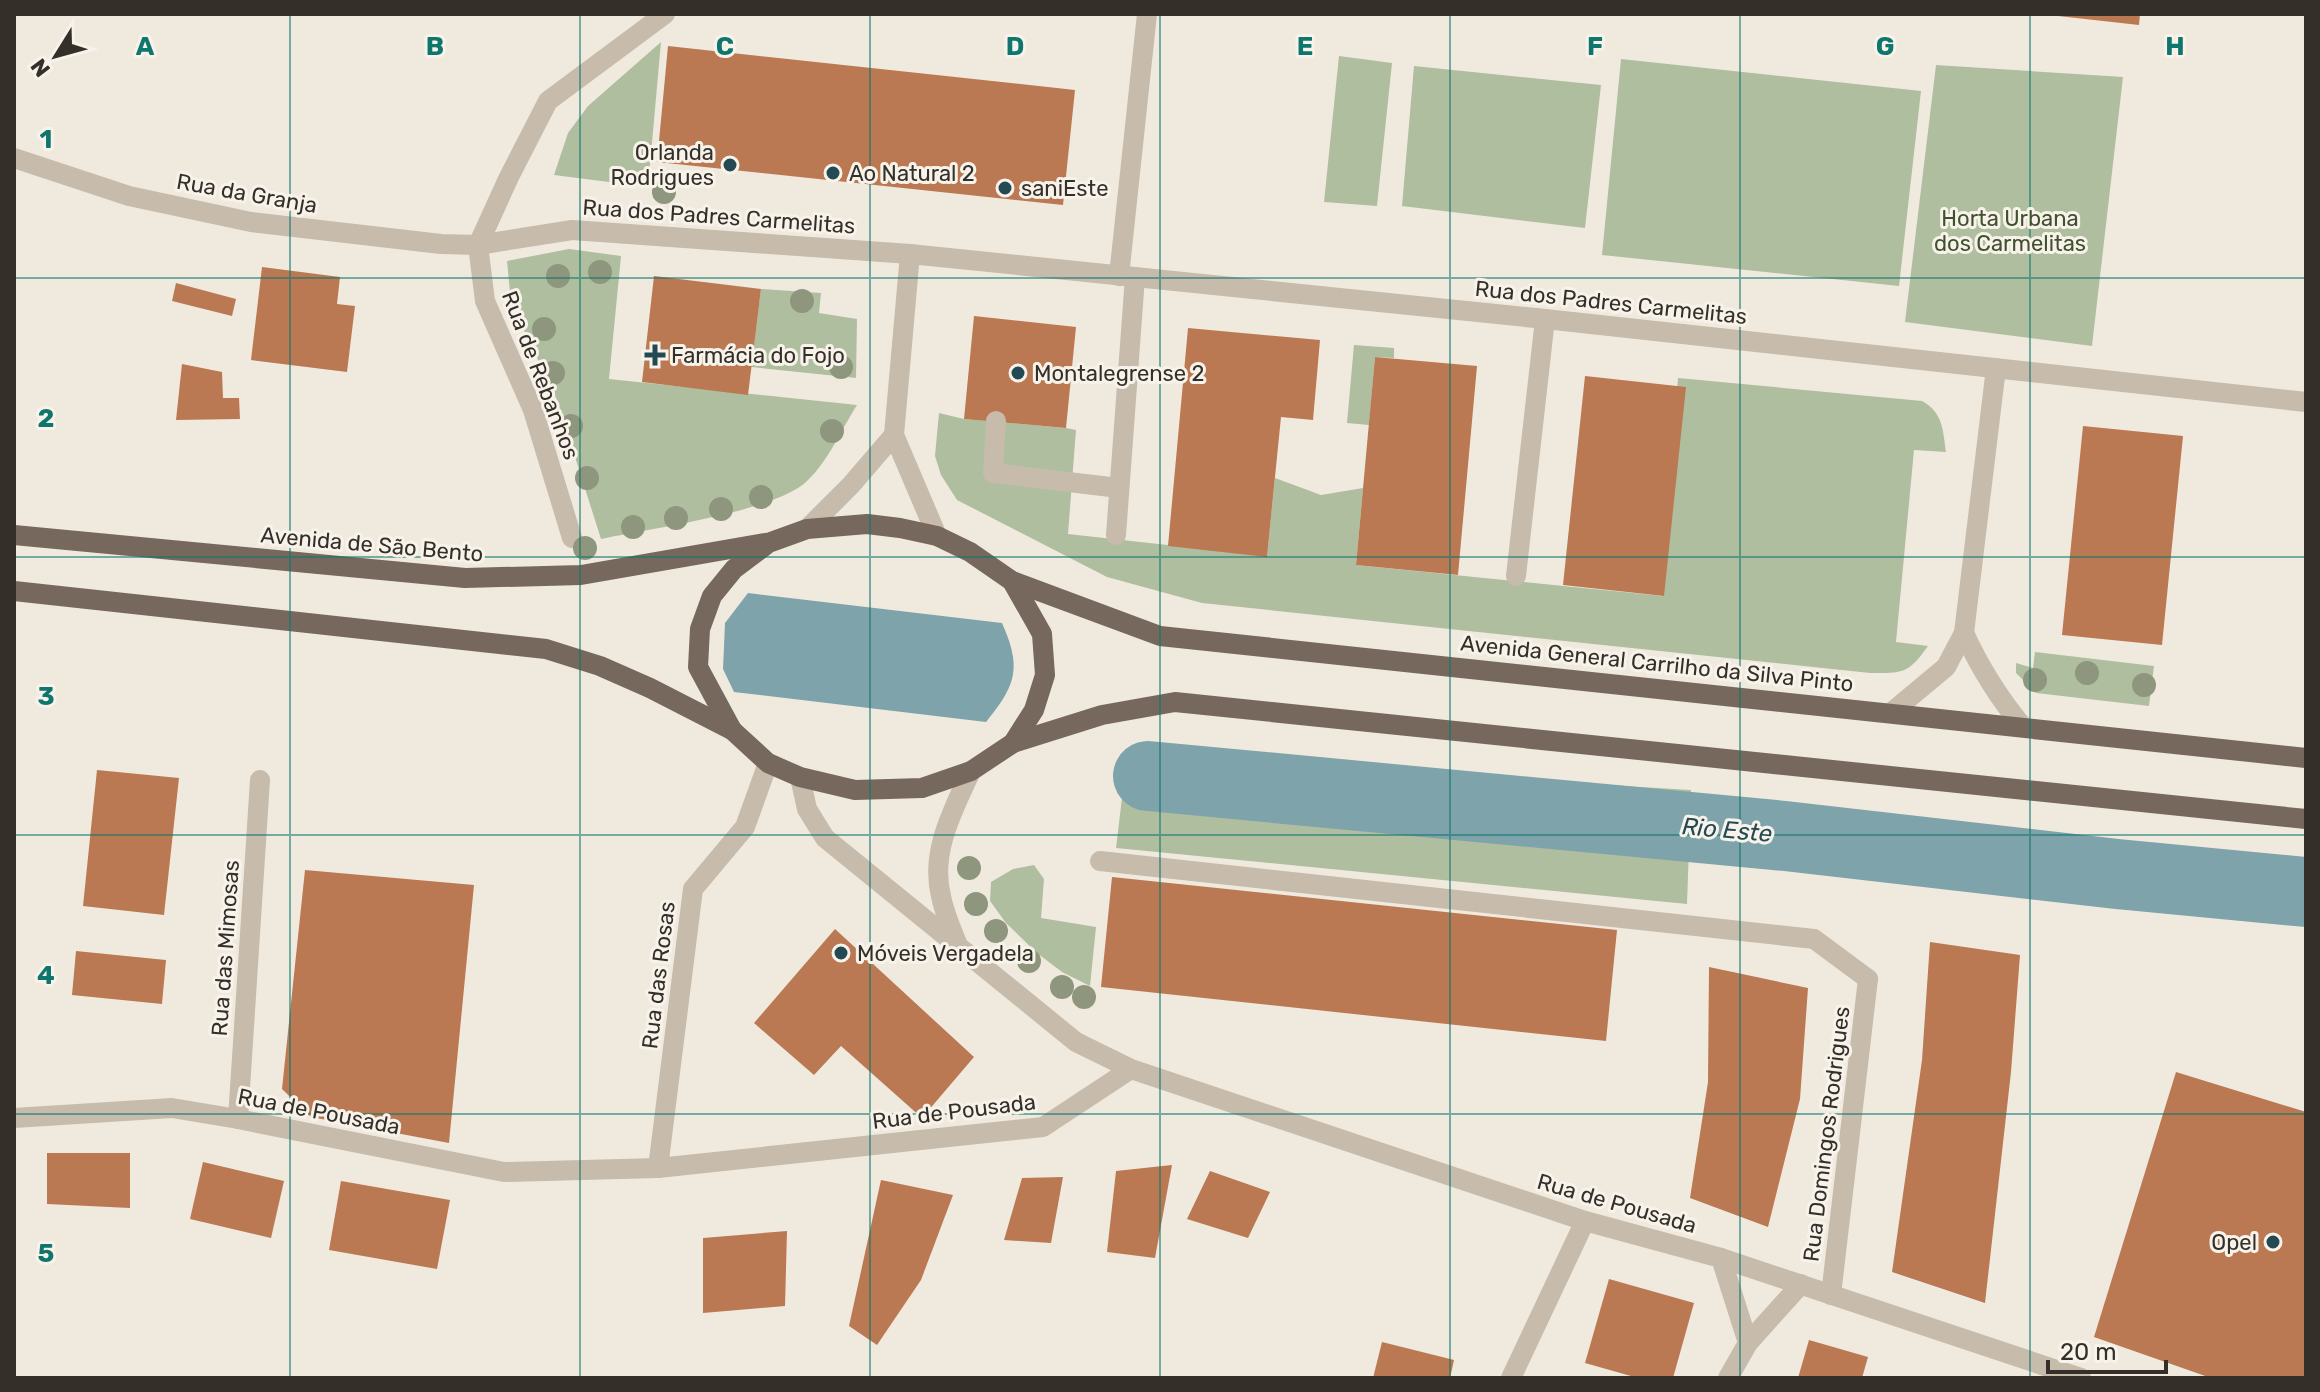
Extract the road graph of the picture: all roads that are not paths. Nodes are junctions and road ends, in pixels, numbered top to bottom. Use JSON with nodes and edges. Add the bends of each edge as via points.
{"nodes":[{"id":1,"x":665,"y":14,"type":"edge"},
{"id":2,"x":1147,"y":14,"type":"edge"},
{"id":3,"x":14,"y":158,"type":"edge"},
{"id":4,"x":478,"y":245,"type":"junction"},
{"id":5,"x":910,"y":254,"type":"junction"},
{"id":6,"x":1127,"y":276,"type":"junction"},
{"id":7,"x":1545,"y":319,"type":"junction"},
{"id":8,"x":1996,"y":368,"type":"junction"},
{"id":9,"x":2306,"y":402,"type":"edge"},
{"id":10,"x":996,"y":421,"type":"dead end"},
{"id":11,"x":894,"y":435,"type":"junction"},
{"id":12,"x":1119,"y":488,"type":"junction"},
{"id":13,"x":807,"y":529,"type":"junction"},
{"id":14,"x":14,"y":535,"type":"edge"},
{"id":15,"x":1116,"y":535,"type":"dead end"},
{"id":16,"x":937,"y":536,"type":"junction"},
{"id":17,"x":572,"y":538,"type":"dead end"},
{"id":18,"x":771,"y":542,"type":"junction"},
{"id":19,"x":1516,"y":576,"type":"dead end"},
{"id":20,"x":1012,"y":581,"type":"junction"},
{"id":21,"x":14,"y":591,"type":"edge"},
{"id":22,"x":1964,"y":633,"type":"junction"},
{"id":23,"x":1892,"y":712,"type":"junction"},
{"id":24,"x":2023,"y":727,"type":"junction"},
{"id":25,"x":732,"y":730,"type":"junction"},
{"id":26,"x":1013,"y":743,"type":"junction"},
{"id":27,"x":2306,"y":758,"type":"edge"},
{"id":28,"x":768,"y":763,"type":"junction"},
{"id":29,"x":971,"y":771,"type":"junction"},
{"id":30,"x":800,"y":777,"type":"junction"},
{"id":31,"x":260,"y":780,"type":"dead end"},
{"id":32,"x":2306,"y":819,"type":"edge"},
{"id":33,"x":1100,"y":861,"type":"dead end"},
{"id":34,"x":957,"y":943,"type":"junction"},
{"id":35,"x":1131,"y":1069,"type":"junction"},
{"id":36,"x":14,"y":1118,"type":"edge"},
{"id":37,"x":238,"y":1119,"type":"junction"},
{"id":38,"x":658,"y":1168,"type":"junction"},
{"id":39,"x":1585,"y":1221,"type":"junction"},
{"id":40,"x":1721,"y":1258,"type":"junction"},
{"id":41,"x":1801,"y":1284,"type":"junction"},
{"id":42,"x":1831,"y":1295,"type":"junction"},
{"id":43,"x":1748,"y":1343,"type":"junction"},
{"id":44,"x":1511,"y":1378,"type":"edge"},
{"id":45,"x":1728,"y":1378,"type":"edge"},
{"id":46,"x":2081,"y":1378,"type":"edge"}],
"edges":[{"from":1,"to":4,"type":"street","via":[[548,101]]},
{"from":2,"to":6,"type":"street"},
{"from":3,"to":4,"type":"street","name":"Rua da Granja","via":[[129,196],[251,222]]},
{"from":4,"to":5,"type":"street","name":"Rua dos Padres Carmelitas","via":[[572,230]]},
{"from":4,"to":17,"type":"street","name":"Rua de Rebanhos","via":[[485,301],[533,410]]},
{"from":5,"to":6,"type":"street","name":"Rua dos Padres Carmelitas"},
{"from":5,"to":11,"type":"street"},
{"from":6,"to":7,"type":"street","name":"Rua dos Padres Carmelitas"},
{"from":6,"to":12,"type":"street"},
{"from":7,"to":8,"type":"street","name":"Rua dos Padres Carmelitas"},
{"from":7,"to":19,"type":"street"},
{"from":8,"to":9,"type":"street","name":"Rua dos Padres Carmelitas"},
{"from":8,"to":22,"type":"street"},
{"from":10,"to":12,"type":"street","via":[[993,473]]},
{"from":11,"to":13,"type":"street"},
{"from":11,"to":16,"type":"street"},
{"from":12,"to":15,"type":"street"},
{"from":13,"to":16,"type":"main road","name":"Avenida de São Bento","via":[[867,524]]},
{"from":13,"to":18,"type":"main road","name":"Avenida de São Bento"},
{"from":14,"to":18,"type":"main road","name":"Avenida de São Bento","via":[[465,578],[581,575]]},
{"from":16,"to":20,"type":"main road","name":"Avenida de São Bento"},
{"from":18,"to":25,"type":"main road","name":"Avenida de São Bento","via":[[734,569],[712,596],[700,629],[698,667]]},
{"from":20,"to":23,"type":"main road","name":"Avenida General Carrilho da Silva Pinto","via":[[1160,636]]},
{"from":20,"to":26,"type":"main road","name":"Avenida de São Bento","via":[[1042,634],[1045,675],[1034,710]]},
{"from":21,"to":25,"type":"main road","name":"Avenida de São Bento","via":[[546,649],[625,677]]},
{"from":22,"to":23,"type":"street","via":[[1946,667]]},
{"from":22,"to":24,"type":"street","via":[[1987,679]]},
{"from":23,"to":24,"type":"main road","name":"Avenida General Carrilho da Silva Pinto"},
{"from":24,"to":27,"type":"main road","name":"Avenida General Carrilho da Silva Pinto"},
{"from":25,"to":28,"type":"main road","name":"Avenida de São Bento"},
{"from":26,"to":29,"type":"main road","name":"Avenida de São Bento"},
{"from":26,"to":32,"type":"main road","via":[[1102,715],[1175,702]]},
{"from":28,"to":30,"type":"main road","name":"Avenida de São Bento"},
{"from":28,"to":38,"type":"street","name":"Rua das Rosas","via":[[745,827],[693,889]]},
{"from":29,"to":30,"type":"main road","name":"Avenida de São Bento","via":[[922,788],[855,790]]},
{"from":29,"to":34,"type":"street","via":[[939,852],[940,894]]},
{"from":30,"to":34,"type":"street","via":[[807,809],[825,838]]},
{"from":31,"to":37,"type":"street","name":"Rua das Mimosas"},
{"from":33,"to":42,"type":"street","name":"Rua Domingos Rodrigues","via":[[1814,939],[1868,979]]},
{"from":34,"to":35,"type":"street","via":[[1076,1042]]},
{"from":35,"to":38,"type":"street","name":"Rua de Pousada","via":[[1043,1127]]},
{"from":35,"to":39,"type":"street","name":"Rua de Pousada"},
{"from":36,"to":37,"type":"street","name":"Rua de Pousada","via":[[172,1108]]},
{"from":37,"to":38,"type":"street","name":"Rua de Pousada","via":[[504,1172]]},
{"from":39,"to":40,"type":"street","name":"Rua de Pousada"},
{"from":39,"to":44,"type":"street"},
{"from":40,"to":41,"type":"street","name":"Rua de Pousada"},
{"from":40,"to":43,"type":"street"},
{"from":41,"to":42,"type":"street","name":"Rua de Pousada"},
{"from":41,"to":43,"type":"street"},
{"from":42,"to":46,"type":"street","name":"Rua de Pousada"},
{"from":43,"to":45,"type":"street"}]}
